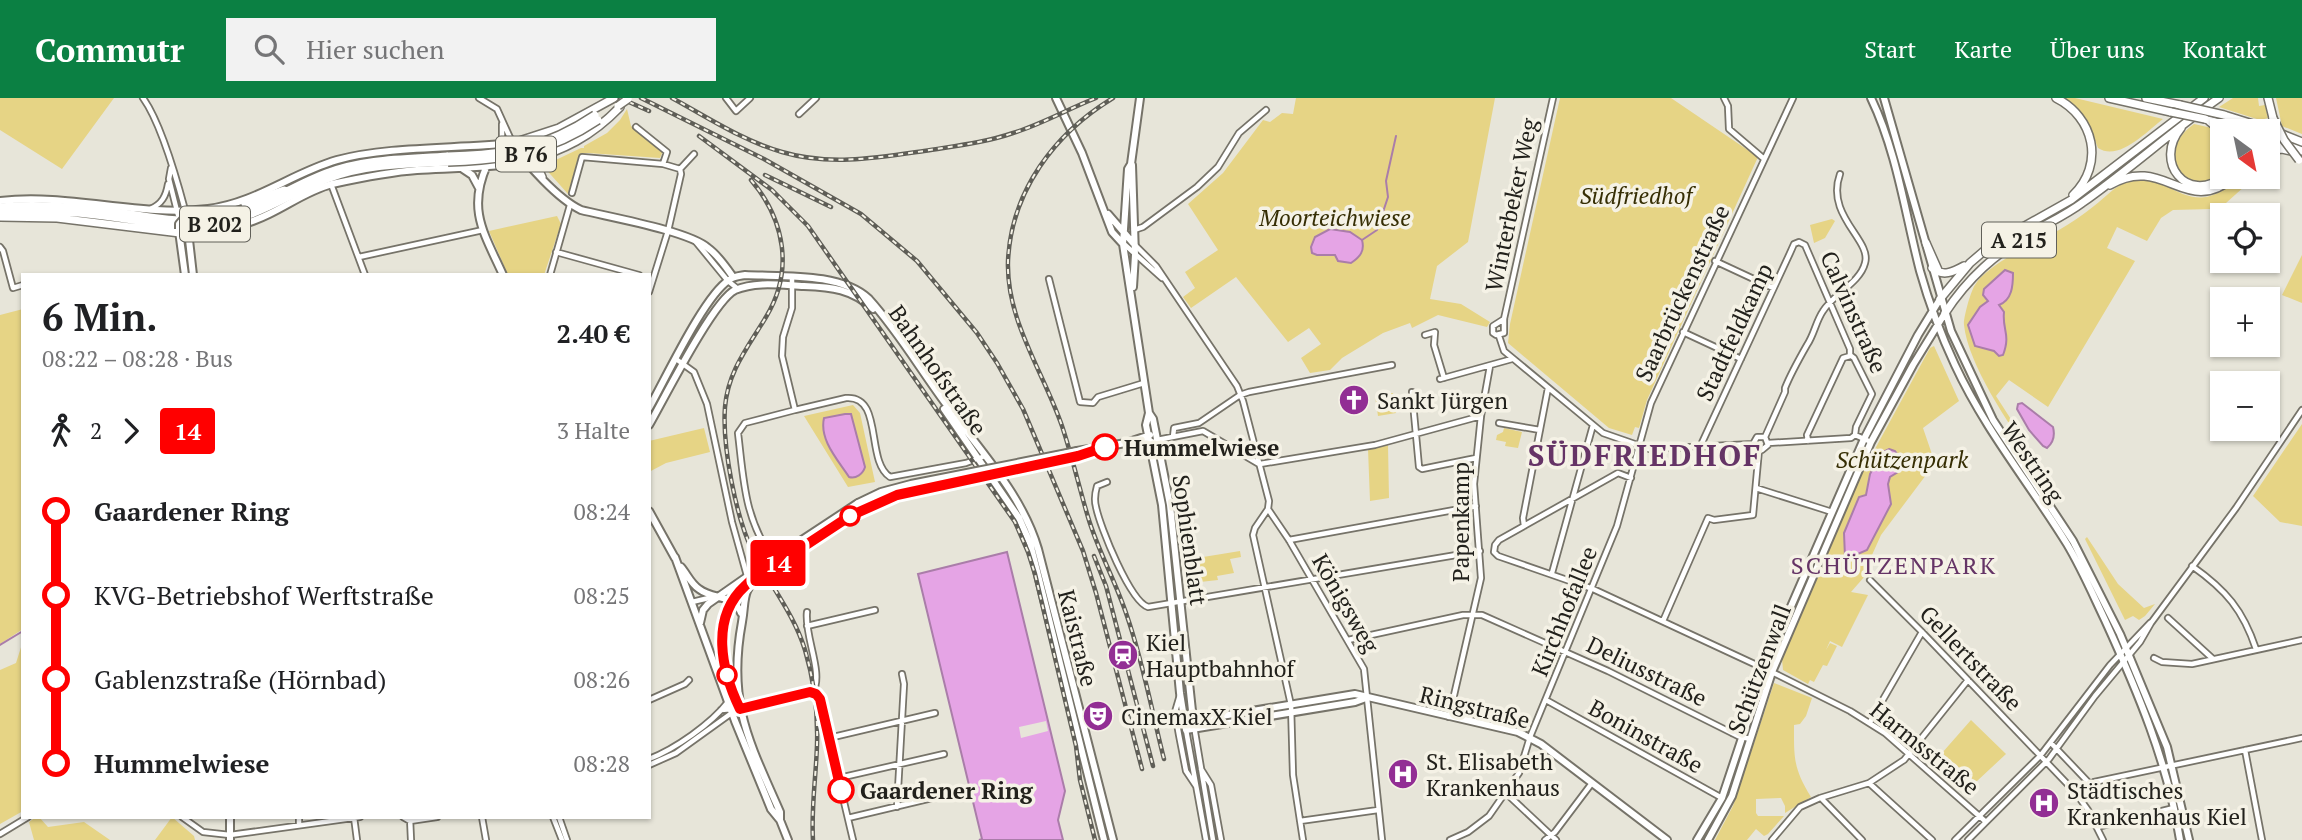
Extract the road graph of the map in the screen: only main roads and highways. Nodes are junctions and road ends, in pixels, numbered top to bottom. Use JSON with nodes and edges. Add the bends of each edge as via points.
{"nodes":[{"id":1,"x":629,"y":98,"type":"edge"},
{"id":2,"x":1056,"y":98,"type":"edge"},
{"id":3,"x":1140,"y":98,"type":"edge"},
{"id":4,"x":1871,"y":98,"type":"edge"},
{"id":5,"x":1884,"y":98,"type":"edge"},
{"id":6,"x":2056,"y":98,"type":"edge"},
{"id":7,"x":2109,"y":98,"type":"edge"},
{"id":8,"x":2146,"y":98,"type":"edge"},
{"id":9,"x":2170,"y":98,"type":"edge"},
{"id":10,"x":2199,"y":98,"type":"edge"},
{"id":11,"x":2204,"y":98,"type":"edge"},
{"id":12,"x":2219,"y":98,"type":"edge"},
{"id":13,"x":2268,"y":100,"type":"edge"},
{"id":14,"x":614,"y":102,"type":"edge"},
{"id":15,"x":2184,"y":112,"type":"junction"},
{"id":16,"x":2210,"y":121,"type":"edge"},
{"id":17,"x":2302,"y":142,"type":"edge"},
{"id":18,"x":513,"y":143,"type":"junction"},
{"id":19,"x":498,"y":145,"type":"junction"},
{"id":20,"x":2280,"y":145,"type":"edge"},
{"id":21,"x":2280,"y":149,"type":"edge"},
{"id":22,"x":2301,"y":157,"type":"edge"},
{"id":23,"x":539,"y":158,"type":"junction"},
{"id":24,"x":448,"y":159,"type":"junction"},
{"id":25,"x":524,"y":162,"type":"junction"},
{"id":26,"x":1131,"y":164,"type":"junction"},
{"id":27,"x":486,"y":168,"type":"junction"},
{"id":28,"x":463,"y":169,"type":"junction"},
{"id":29,"x":340,"y":174,"type":"junction"},
{"id":30,"x":542,"y":177,"type":"junction"},
{"id":31,"x":2210,"y":183,"type":"edge"},
{"id":32,"x":479,"y":188,"type":"junction"},
{"id":33,"x":316,"y":189,"type":"junction"},
{"id":34,"x":2213,"y":189,"type":"edge"},
{"id":35,"x":292,"y":190,"type":"junction"},
{"id":36,"x":2092,"y":196,"type":"junction"},
{"id":37,"x":0,"y":201,"type":"edge"},
{"id":38,"x":241,"y":204,"type":"junction"},
{"id":39,"x":2060,"y":207,"type":"junction"},
{"id":40,"x":1105,"y":211,"type":"junction"},
{"id":41,"x":0,"y":212,"type":"edge"},
{"id":42,"x":188,"y":213,"type":"junction"},
{"id":43,"x":146,"y":216,"type":"junction"},
{"id":44,"x":183,"y":230,"type":"junction"},
{"id":45,"x":1122,"y":231,"type":"junction"},
{"id":46,"x":1926,"y":243,"type":"junction"},
{"id":47,"x":1123,"y":244,"type":"junction"},
{"id":48,"x":1134,"y":244,"type":"junction"},
{"id":49,"x":1970,"y":263,"type":"junction"},
{"id":50,"x":1932,"y":268,"type":"junction"},
{"id":51,"x":185,"y":273,"type":"edge"},
{"id":52,"x":193,"y":273,"type":"edge"},
{"id":53,"x":502,"y":273,"type":"edge"},
{"id":54,"x":1941,"y":273,"type":"junction"},
{"id":55,"x":792,"y":281,"type":"junction"},
{"id":56,"x":732,"y":285,"type":"junction"},
{"id":57,"x":1132,"y":296,"type":"junction"},
{"id":58,"x":1940,"y":299,"type":"junction"},
{"id":59,"x":1933,"y":310,"type":"junction"},
{"id":60,"x":1945,"y":313,"type":"junction"},
{"id":61,"x":1938,"y":323,"type":"junction"},
{"id":62,"x":651,"y":404,"type":"edge"},
{"id":63,"x":651,"y":422,"type":"edge"},
{"id":64,"x":1153,"y":438,"type":"junction"},
{"id":65,"x":1868,"y":441,"type":"junction"},
{"id":66,"x":982,"y":457,"type":"junction"},
{"id":67,"x":651,"y":515,"type":"edge"},
{"id":68,"x":1019,"y":518,"type":"joint"},
{"id":69,"x":675,"y":557,"type":"junction"},
{"id":70,"x":763,"y":570,"type":"junction"},
{"id":71,"x":717,"y":596,"type":"junction"},
{"id":72,"x":742,"y":619,"type":"junction"},
{"id":73,"x":700,"y":625,"type":"junction"},
{"id":74,"x":1768,"y":670,"type":"junction"},
{"id":75,"x":1190,"y":725,"type":"junction"},
{"id":76,"x":1746,"y":738,"type":"junction"},
{"id":77,"x":230,"y":819,"type":"edge"},
{"id":78,"x":780,"y":820,"type":"junction"},
{"id":79,"x":230,"y":837,"type":"edge"},
{"id":80,"x":1664,"y":839,"type":"edge"},
{"id":81,"x":788,"y":840,"type":"edge"},
{"id":82,"x":1104,"y":840,"type":"edge"},
{"id":83,"x":1113,"y":840,"type":"edge"},
{"id":84,"x":1697,"y":840,"type":"edge"},
{"id":85,"x":1709,"y":840,"type":"edge"},
{"id":86,"x":2180,"y":840,"type":"edge"},
{"id":87,"x":2189,"y":840,"type":"edge"}],
"edges":[{"from":1,"to":14,"type":"highway","number":"B 76","bridge":true},
{"from":2,"to":40,"type":"main road"},
{"from":3,"to":26,"type":"main road"},
{"from":4,"to":59,"type":"main road","name":"Westring","via":[[1893,159]]},
{"from":5,"to":46,"type":"main road","name":"Westring"},
{"from":6,"to":39,"type":"highway","via":[[2083,120],[2092,150],[2085,179]]},
{"from":7,"to":16,"type":"highway","bridge":true},
{"from":8,"to":15,"type":"highway"},
{"from":9,"to":15,"type":"highway"},
{"from":10,"to":15,"type":"highway"},
{"from":11,"to":15,"type":"highway","number":"A 215"},
{"from":12,"to":15,"type":"highway","number":"A 215"},
{"from":13,"to":22,"type":"highway","bridge":true,"via":[[2281,136]]},
{"from":14,"to":18,"type":"highway","number":"B 76"},
{"from":14,"to":23,"type":"highway","number":"B 76","via":[[591,134]]},
{"from":14,"to":24,"type":"highway","number":"B 76","bridge":true,"via":[[571,136],[528,153],[499,159]]},
{"from":15,"to":17,"type":"highway","bridge":true,"via":[[2224,115]]},
{"from":15,"to":31,"type":"highway","via":[[2170,160],[2186,182]]},
{"from":15,"to":36,"type":"highway","number":"A 215"},
{"from":15,"to":39,"type":"highway","number":"A 215"},
{"from":18,"to":19,"type":"main road"},
{"from":18,"to":25,"type":"main road"},
{"from":19,"to":27,"type":"main road"},
{"from":19,"to":38,"type":"main road","via":[[339,160]]},
{"from":20,"to":22,"type":"highway"},
{"from":21,"to":22,"type":"highway"},
{"from":23,"to":25,"type":"highway","number":"B 76"},
{"from":23,"to":30,"type":"highway","number":"B 76","via":[[536,164]]},
{"from":24,"to":29,"type":"highway","number":"B 202"},
{"from":24,"to":35,"type":"highway","number":"B 76","via":[[361,163]]},
{"from":25,"to":27,"type":"main road"},
{"from":25,"to":30,"type":"main road"},
{"from":26,"to":45,"type":"main road"},
{"from":26,"to":48,"type":"main road","name":"Sophienblatt"},
{"from":27,"to":28,"type":"main road"},
{"from":27,"to":32,"type":"main road"},
{"from":28,"to":32,"type":"main road"},
{"from":28,"to":33,"type":"main road","via":[[393,173]]},
{"from":29,"to":33,"type":"highway"},
{"from":29,"to":43,"type":"highway","number":"B 202","via":[[236,220],[190,226]]},
{"from":30,"to":56,"type":"main road","via":[[581,210],[668,231],[708,247]]},
{"from":32,"to":53,"type":"main road","via":[[483,230]]},
{"from":33,"to":44,"type":"main road","via":[[257,220],[227,229]]},
{"from":34,"to":36,"type":"highway","via":[[2198,192],[2135,175]]},
{"from":35,"to":38,"type":"highway","number":"B 76"},
{"from":35,"to":43,"type":"highway","number":"B 76","via":[[246,211],[214,219]]},
{"from":36,"to":60,"type":"highway","number":"A 215","via":[[1997,255]]},
{"from":37,"to":43,"type":"main road","via":[[44,198]]},
{"from":38,"to":42,"type":"main road"},
{"from":38,"to":42,"type":"main road","via":[[222,211]]},
{"from":39,"to":49,"type":"highway","via":[[2009,233]]},
{"from":40,"to":45,"type":"main road"},
{"from":40,"to":47,"type":"main road","via":[[1112,232]]},
{"from":41,"to":43,"type":"highway","number":"B 76","via":[[46,205]]},
{"from":41,"to":44,"type":"highway","number":"B 76"},
{"from":42,"to":43,"type":"main road","via":[[166,211]]},
{"from":42,"to":44,"type":"main road","bridge":true},
{"from":44,"to":51,"type":"main road"},
{"from":44,"to":52,"type":"main road"},
{"from":45,"to":47,"type":"main road"},
{"from":45,"to":48,"type":"main road"},
{"from":46,"to":50,"type":"main road","name":"Westring"},
{"from":46,"to":54,"type":"highway"},
{"from":47,"to":57,"type":"main road","name":"Sophienblatt"},
{"from":48,"to":57,"type":"main road","name":"Sophienblatt"},
{"from":49,"to":54,"type":"highway"},
{"from":49,"to":58,"type":"highway"},
{"from":50,"to":54,"type":"highway"},
{"from":50,"to":58,"type":"main road","name":"Westring"},
{"from":55,"to":56,"type":"main road","name":"Bahnhofstraße"},
{"from":55,"to":56,"type":"main road","name":"Bahnhofstraße","via":[[745,275]]},
{"from":55,"to":66,"type":"main road","name":"Bahnhofstraße","via":[[842,283],[862,292]]},
{"from":56,"to":62,"type":"main road","via":[[708,303]]},
{"from":56,"to":63,"type":"main road"},
{"from":57,"to":64,"type":"main road","name":"Sophienblatt"},
{"from":58,"to":59,"type":"main road","name":"Schützenwall"},
{"from":58,"to":60,"type":"main road","name":"Westring"},
{"from":59,"to":61,"type":"main road","name":"Westring"},
{"from":59,"to":65,"type":"main road","name":"Schützenwall"},
{"from":60,"to":61,"type":"main road","name":"Schützenwall"},
{"from":60,"to":87,"type":"main road","name":"Westring","via":[[1998,429],[2094,577],[2157,721]]},
{"from":61,"to":65,"type":"main road","name":"Schützenwall"},
{"from":61,"to":86,"type":"main road","name":"Westring","via":[[1956,368],[1991,431],[2067,544],[2120,653],[2153,735]]},
{"from":64,"to":70,"type":"main road","bridge":true,"via":[[913,490],[861,506]]},
{"from":64,"to":75,"type":"main road","name":"Sophienblatt","via":[[1180,693]]},
{"from":64,"to":75,"type":"main road","name":"Sophienblatt","via":[[1170,505]]},
{"from":65,"to":74,"type":"main road","name":"Schützenwall"},
{"from":65,"to":74,"type":"main road","name":"Schützenwall"},
{"from":66,"to":68,"type":"main road","name":"Bahnhofstraße"},
{"from":66,"to":83,"type":"main road","name":"Kaistraße","via":[[1023,510],[1036,541]]},
{"from":67,"to":69,"type":"main road"},
{"from":68,"to":82,"type":"main road","name":"Kaistraße","via":[[1041,580]]},
{"from":69,"to":71,"type":"main road","via":[[693,584]]},
{"from":69,"to":73,"type":"main road"},
{"from":70,"to":71,"type":"main road"},
{"from":70,"to":72,"type":"main road","via":[[746,590]]},
{"from":71,"to":72,"type":"main road","via":[[735,603]]},
{"from":71,"to":73,"type":"main road","via":[[703,610]]},
{"from":72,"to":78,"type":"main road","via":[[736,661],[740,709]]},
{"from":73,"to":78,"type":"main road","via":[[771,809]]},
{"from":74,"to":76,"type":"main road","name":"Schützenwall"},
{"from":74,"to":76,"type":"main road","name":"Schützenwall","via":[[1758,688]]},
{"from":75,"to":80,"type":"main road","name":"Ringstraße","via":[[1368,697],[1530,737]]},
{"from":76,"to":84,"type":"main road","name":"Schützenwall","via":[[1722,798]]},
{"from":76,"to":85,"type":"main road","name":"Schützenwall","via":[[1729,802]]},
{"from":77,"to":79,"type":"main road"},
{"from":78,"to":81,"type":"main road"}]}
